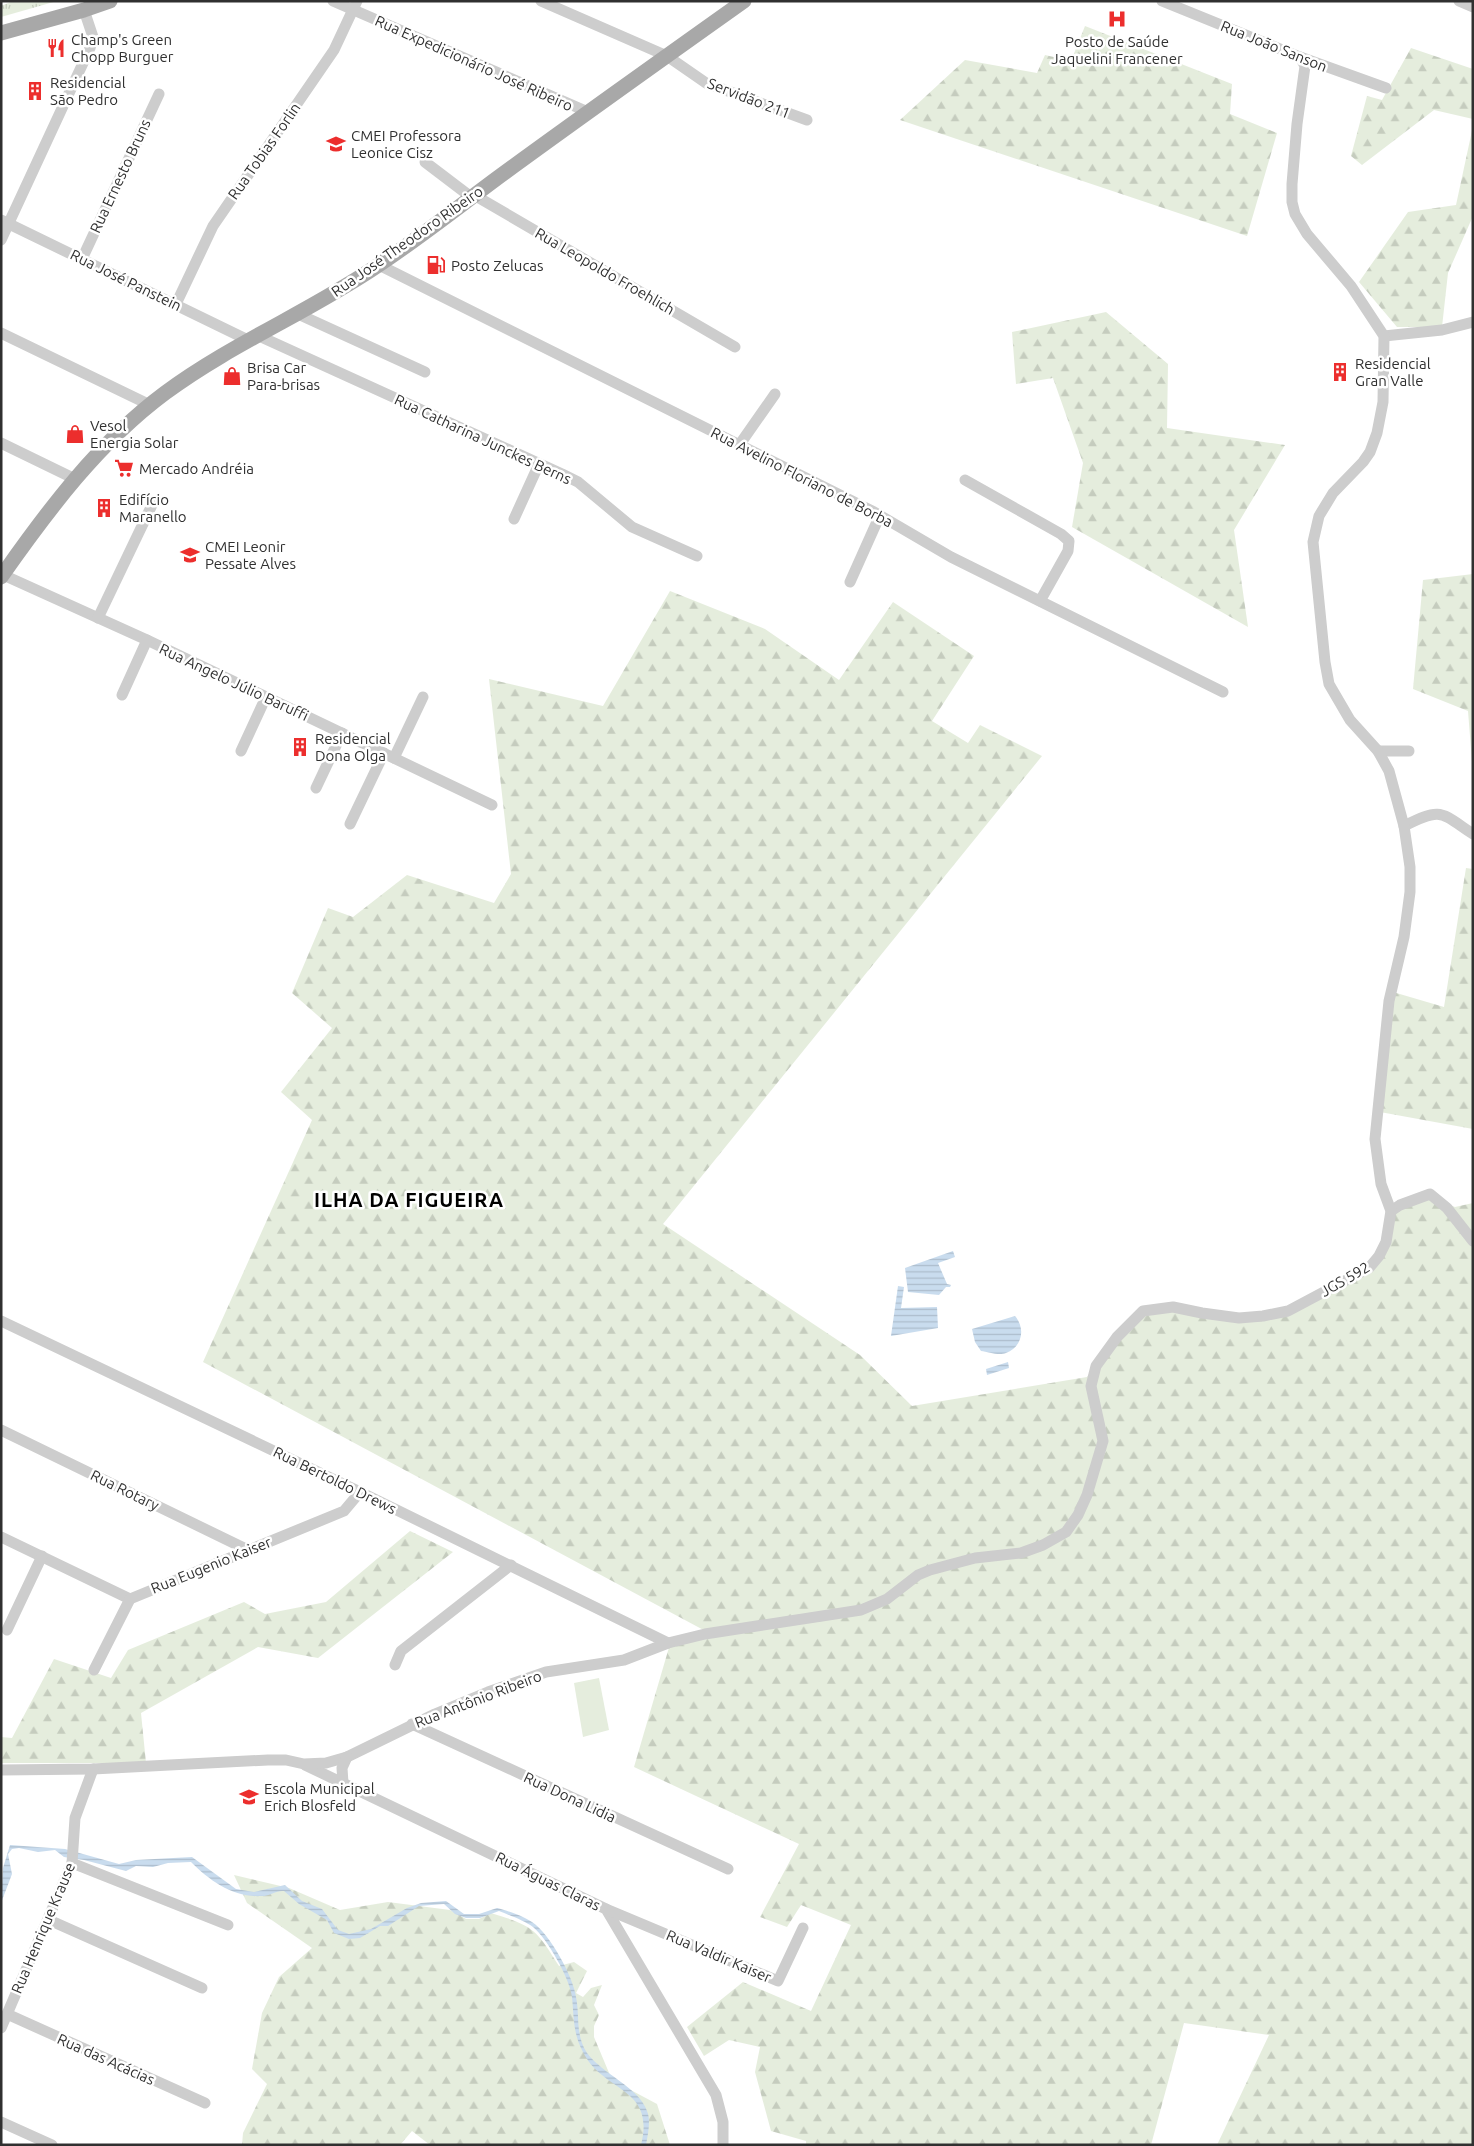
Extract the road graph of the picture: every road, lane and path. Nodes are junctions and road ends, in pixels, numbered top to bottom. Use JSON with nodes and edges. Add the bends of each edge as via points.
{"nodes":[{"id":1,"x":110,"y":1,"type":"edge"},
{"id":2,"x":332,"y":1,"type":"edge"},
{"id":3,"x":541,"y":1,"type":"edge"},
{"id":4,"x":744,"y":1,"type":"edge"},
{"id":5,"x":1162,"y":1,"type":"edge"},
{"id":6,"x":1459,"y":1,"type":"edge"},
{"id":7,"x":355,"y":6,"type":"edge"},
{"id":8,"x":1473,"y":7,"type":"edge"},
{"id":9,"x":84,"y":10,"type":"junction"},
{"id":10,"x":1,"y":33,"type":"edge"},
{"id":11,"x":667,"y":56,"type":"junction"},
{"id":12,"x":1300,"y":57,"type":"junction"},
{"id":13,"x":1386,"y":88,"type":"dead end"},
{"id":14,"x":159,"y":94,"type":"dead end"},
{"id":15,"x":588,"y":112,"type":"junction"},
{"id":16,"x":807,"y":120,"type":"dead end"},
{"id":17,"x":424,"y":162,"type":"dead end"},
{"id":18,"x":473,"y":196,"type":"junction"},
{"id":19,"x":5,"y":222,"type":"edge"},
{"id":20,"x":1,"y":240,"type":"edge"},
{"id":21,"x":82,"y":259,"type":"junction"},
{"id":22,"x":379,"y":265,"type":"junction"},
{"id":23,"x":176,"y":304,"type":"junction"},
{"id":24,"x":298,"y":314,"type":"junction"},
{"id":25,"x":1473,"y":322,"type":"edge"},
{"id":26,"x":1,"y":333,"type":"edge"},
{"id":27,"x":1384,"y":336,"type":"junction"},
{"id":28,"x":254,"y":338,"type":"junction"},
{"id":29,"x":735,"y":348,"type":"dead end"},
{"id":30,"x":425,"y":372,"type":"dead end"},
{"id":31,"x":775,"y":394,"type":"dead end"},
{"id":32,"x":150,"y":405,"type":"junction"},
{"id":33,"x":1,"y":443,"type":"edge"},
{"id":34,"x":740,"y":444,"type":"junction"},
{"id":35,"x":539,"y":464,"type":"junction"},
{"id":36,"x":76,"y":479,"type":"junction"},
{"id":37,"x":965,"y":480,"type":"dead end"},
{"id":38,"x":152,"y":505,"type":"dead end"},
{"id":39,"x":880,"y":515,"type":"junction"},
{"id":40,"x":514,"y":519,"type":"dead end"},
{"id":41,"x":697,"y":556,"type":"dead end"},
{"id":42,"x":2,"y":575,"type":"edge"},
{"id":43,"x":850,"y":582,"type":"dead end"},
{"id":44,"x":1040,"y":601,"type":"junction"},
{"id":45,"x":98,"y":618,"type":"junction"},
{"id":46,"x":147,"y":640,"type":"junction"},
{"id":47,"x":1222,"y":692,"type":"dead end"},
{"id":48,"x":122,"y":695,"type":"dead end"},
{"id":49,"x":266,"y":697,"type":"junction"},
{"id":50,"x":422,"y":697,"type":"dead end"},
{"id":51,"x":342,"y":733,"type":"junction"},
{"id":52,"x":241,"y":750,"type":"dead end"},
{"id":53,"x":1378,"y":751,"type":"junction"},
{"id":54,"x":1409,"y":751,"type":"dead end"},
{"id":55,"x":389,"y":755,"type":"junction"},
{"id":56,"x":316,"y":788,"type":"dead end"},
{"id":57,"x":492,"y":805,"type":"dead end"},
{"id":58,"x":350,"y":824,"type":"dead end"},
{"id":59,"x":1404,"y":826,"type":"junction"},
{"id":60,"x":1473,"y":834,"type":"edge"},
{"id":61,"x":1391,"y":1211,"type":"junction"},
{"id":62,"x":1473,"y":1241,"type":"edge"},
{"id":63,"x":1,"y":1321,"type":"edge"},
{"id":64,"x":1092,"y":1399,"type":"joint"},
{"id":65,"x":1,"y":1430,"type":"edge"},
{"id":66,"x":360,"y":1492,"type":"junction"},
{"id":67,"x":1,"y":1537,"type":"edge"},
{"id":68,"x":248,"y":1550,"type":"junction"},
{"id":69,"x":42,"y":1556,"type":"junction"},
{"id":70,"x":512,"y":1565,"type":"junction"},
{"id":71,"x":130,"y":1598,"type":"junction"},
{"id":72,"x":7,"y":1630,"type":"dead end"},
{"id":73,"x":668,"y":1643,"type":"junction"},
{"id":74,"x":395,"y":1665,"type":"dead end"},
{"id":75,"x":94,"y":1670,"type":"dead end"},
{"id":76,"x":412,"y":1724,"type":"junction"},
{"id":77,"x":347,"y":1757,"type":"junction"},
{"id":78,"x":304,"y":1764,"type":"junction"},
{"id":79,"x":93,"y":1769,"type":"junction"},
{"id":80,"x":1,"y":1770,"type":"edge"},
{"id":81,"x":343,"y":1783,"type":"junction"},
{"id":82,"x":72,"y":1863,"type":"junction"},
{"id":83,"x":728,"y":1869,"type":"dead end"},
{"id":84,"x":606,"y":1909,"type":"junction"},
{"id":85,"x":49,"y":1920,"type":"junction"},
{"id":86,"x":228,"y":1925,"type":"dead end"},
{"id":87,"x":803,"y":1928,"type":"dead end"},
{"id":88,"x":202,"y":1988,"type":"dead end"},
{"id":89,"x":7,"y":2014,"type":"junction"},
{"id":90,"x":1,"y":2028,"type":"edge"},
{"id":91,"x":205,"y":2103,"type":"dead end"},
{"id":92,"x":1,"y":2122,"type":"edge"},
{"id":93,"x":52,"y":2145,"type":"edge"},
{"id":94,"x":723,"y":2145,"type":"edge"}],
"edges":[{"from":1,"to":9,"type":"main road"},
{"from":2,"to":7,"type":"street","name":"Rua Expedicionário José Ribeiro"},
{"from":3,"to":11,"type":"street","name":"Servidão 211"},
{"from":4,"to":11,"type":"main road","name":"Rua José Theodoro Ribeiro"},
{"from":5,"to":12,"type":"street","name":"Rua João Sanson"},
{"from":6,"to":8,"type":"street"},
{"from":7,"to":15,"type":"street","name":"Rua Expedicionário José Ribeiro"},
{"from":7,"to":23,"type":"street","name":"Rua Tobias Forlin","via":[[334,50],[213,226]]},
{"from":9,"to":10,"type":"main road"},
{"from":9,"to":19,"type":"street","via":[[92,32],[90,48]]},
{"from":11,"to":15,"type":"main road","name":"Rua José Theodoro Ribeiro"},
{"from":11,"to":16,"type":"street","name":"Servidão 211","via":[[706,83]]},
{"from":12,"to":13,"type":"street","name":"Rua João Sanson"},
{"from":12,"to":27,"type":"street","via":[[1305,66],[1296,124],[1292,184],[1295,214],[1307,234],[1351,286]]},
{"from":14,"to":21,"type":"street","name":"Rua Ernesto Bruns"},
{"from":15,"to":18,"type":"main road","name":"Rua José Theodoro Ribeiro"},
{"from":17,"to":18,"type":"street","name":"Rua Leopoldo Froehlich"},
{"from":18,"to":22,"type":"main road","name":"Rua José Theodoro Ribeiro"},
{"from":18,"to":29,"type":"street","name":"Rua Leopoldo Froehlich"},
{"from":19,"to":20,"type":"street"},
{"from":19,"to":21,"type":"street","name":"Rua José Panstein"},
{"from":21,"to":23,"type":"street","name":"Rua José Panstein"},
{"from":22,"to":24,"type":"main road","name":"Rua José Theodoro Ribeiro"},
{"from":22,"to":34,"type":"street","name":"Rua Avelino Floriano de Borba"},
{"from":23,"to":28,"type":"street","name":"Rua José Panstein"},
{"from":24,"to":28,"type":"main road","name":"Rua José Theodoro Ribeiro"},
{"from":24,"to":30,"type":"street"},
{"from":25,"to":27,"type":"street","via":[[1442,330]]},
{"from":26,"to":32,"type":"street"},
{"from":27,"to":53,"type":"street","name":"JGS 592","via":[[1384,402],[1377,433],[1363,462],[1333,493],[1318,516],[1313,542],[1329,684],[1350,720]]},
{"from":28,"to":32,"type":"main road","name":"Rua José Theodoro Ribeiro","via":[[207,364]]},
{"from":28,"to":35,"type":"street","name":"Rua Catharina Junckes Berns"},
{"from":31,"to":34,"type":"street"},
{"from":32,"to":36,"type":"main road","name":"Rua José Theodoro Ribeiro"},
{"from":33,"to":36,"type":"street"},
{"from":34,"to":39,"type":"street","name":"Rua Avelino Floriano de Borba"},
{"from":35,"to":40,"type":"street"},
{"from":35,"to":41,"type":"street","name":"Rua Catharina Junckes Berns","via":[[578,482],[632,527]]},
{"from":36,"to":42,"type":"main road","name":"Rua José Theodoro Ribeiro","via":[[40,521]]},
{"from":37,"to":44,"type":"street","via":[[1069,541],[1068,550]]},
{"from":38,"to":45,"type":"street"},
{"from":39,"to":43,"type":"street"},
{"from":39,"to":44,"type":"street","name":"Rua Avelino Floriano de Borba","via":[[932,547]]},
{"from":42,"to":45,"type":"street","name":"Rua Angelo Júlio Baruffi"},
{"from":44,"to":47,"type":"street","name":"Rua Avelino Floriano de Borba"},
{"from":45,"to":46,"type":"street","name":"Rua Angelo Júlio Baruffi"},
{"from":46,"to":48,"type":"street"},
{"from":46,"to":49,"type":"street","name":"Rua Angelo Júlio Baruffi"},
{"from":49,"to":51,"type":"street","name":"Rua Angelo Júlio Baruffi"},
{"from":49,"to":52,"type":"street"},
{"from":50,"to":55,"type":"street"},
{"from":51,"to":55,"type":"street","name":"Rua Angelo Júlio Baruffi"},
{"from":51,"to":56,"type":"street"},
{"from":53,"to":54,"type":"street"},
{"from":53,"to":59,"type":"street","name":"JGS 592","via":[[1388,771]]},
{"from":55,"to":57,"type":"street","name":"Rua Angelo Júlio Baruffi"},
{"from":55,"to":58,"type":"street"},
{"from":59,"to":60,"type":"street","via":[[1433,814],[1442,814]]},
{"from":59,"to":61,"type":"street","name":"JGS 592","via":[[1410,892],[1404,937],[1389,1001],[1375,1139],[1381,1184]]},
{"from":61,"to":62,"type":"street","via":[[1430,1194],[1447,1208]]},
{"from":61,"to":64,"type":"street","name":"JGS 592","via":[[1386,1242],[1380,1256],[1369,1268],[1288,1311],[1239,1318],[1173,1307],[1143,1311],[1117,1337],[1096,1366],[1091,1386]]},
{"from":63,"to":66,"type":"street","name":"Rua Bertoldo Drews"},
{"from":64,"to":73,"type":"street","name":"Rua Antônio Ribeiro","via":[[1103,1441],[1087,1495],[1066,1532],[1021,1553],[975,1558],[930,1570],[918,1575],[888,1599],[861,1610],[705,1634]]},
{"from":65,"to":68,"type":"street","name":"Rua Rotary"},
{"from":66,"to":68,"type":"street","name":"Rua Eugenio Kaiser","via":[[344,1511]]},
{"from":66,"to":70,"type":"street","name":"Rua Bertoldo Drews"},
{"from":67,"to":69,"type":"street"},
{"from":68,"to":71,"type":"street","name":"Rua Eugenio Kaiser"},
{"from":69,"to":71,"type":"street"},
{"from":69,"to":72,"type":"street"},
{"from":70,"to":73,"type":"street","name":"Rua Bertoldo Drews"},
{"from":70,"to":74,"type":"street","via":[[402,1651]]},
{"from":71,"to":75,"type":"street"},
{"from":73,"to":76,"type":"street","name":"Rua Antônio Ribeiro","via":[[624,1660],[546,1672]]},
{"from":76,"to":77,"type":"street","name":"Rua Antônio Ribeiro"},
{"from":76,"to":83,"type":"street","name":"Rua Dona Lidia"},
{"from":77,"to":78,"type":"street","name":"Rua Antônio Ribeiro","via":[[326,1763]]},
{"from":77,"to":81,"type":"street","via":[[342,1768]]},
{"from":78,"to":79,"type":"street","name":"Rua Antônio Ribeiro","via":[[268,1760]]},
{"from":78,"to":81,"type":"street","name":"Rua Águas Claras"},
{"from":79,"to":80,"type":"street","name":"Rua Antônio Ribeiro"},
{"from":79,"to":82,"type":"street","name":"Rua Henrique Krause","via":[[75,1818]]},
{"from":81,"to":84,"type":"street","name":"Rua Águas Claras"},
{"from":82,"to":85,"type":"street","name":"Rua Henrique Krause"},
{"from":82,"to":86,"type":"street"},
{"from":84,"to":87,"type":"street","name":"Rua Valdir Kaiser","via":[[778,1981]]},
{"from":84,"to":94,"type":"street","name":"Rua Águas Claras","via":[[716,2095],[723,2122]]},
{"from":85,"to":88,"type":"street"},
{"from":85,"to":89,"type":"street","name":"Rua Henrique Krause"},
{"from":89,"to":90,"type":"street","name":"Rua Henrique Krause"},
{"from":89,"to":91,"type":"street","name":"Rua das Acácias"},
{"from":92,"to":93,"type":"street"}]}
